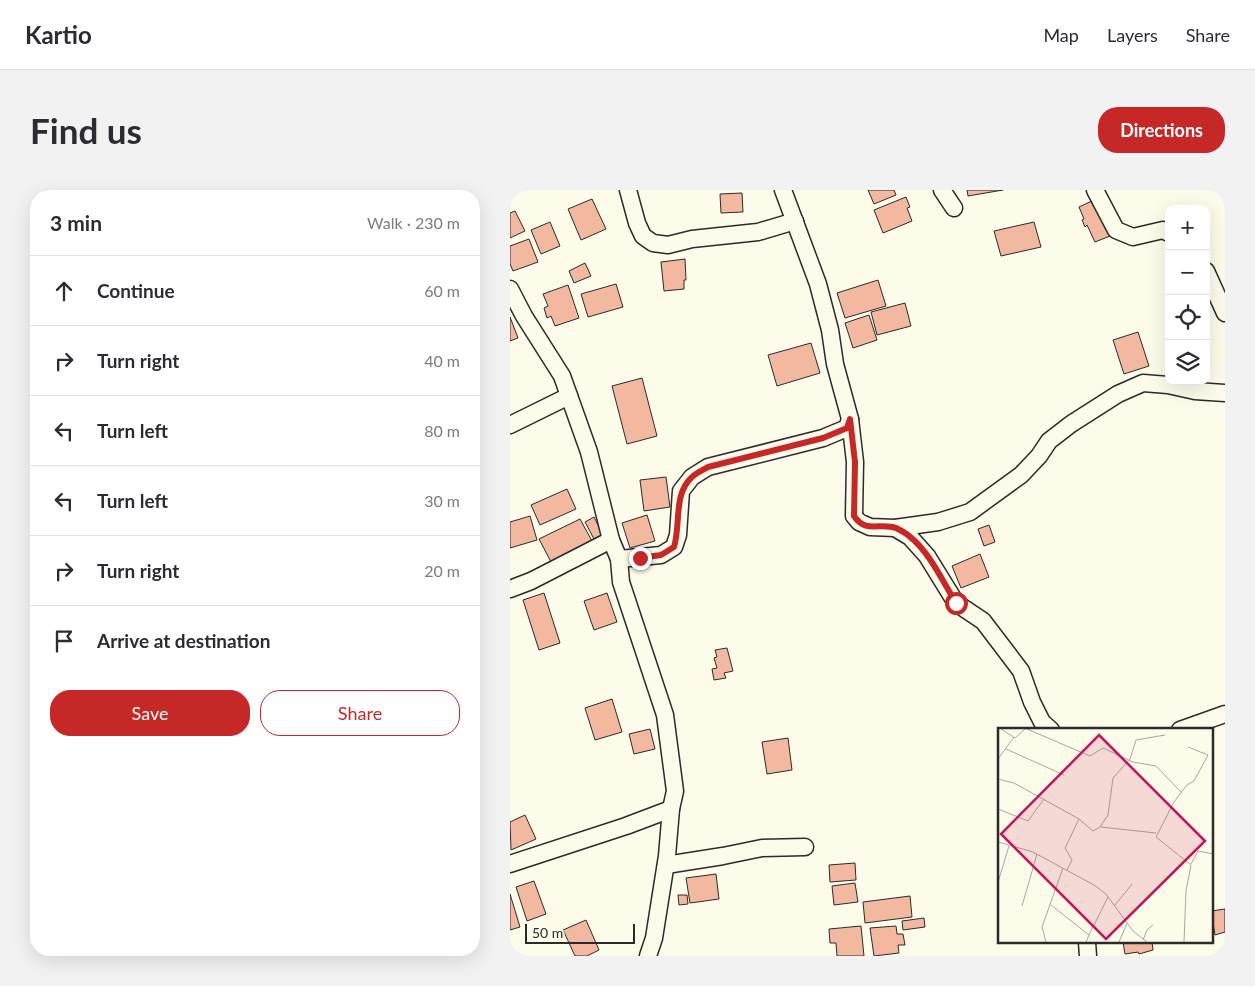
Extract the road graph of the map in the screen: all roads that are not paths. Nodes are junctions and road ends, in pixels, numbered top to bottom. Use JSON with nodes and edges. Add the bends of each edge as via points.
{"nodes":[{"id":1,"x":628,"y":190,"type":"edge"},
{"id":2,"x":783,"y":190,"type":"edge"},
{"id":3,"x":942,"y":190,"type":"edge"},
{"id":4,"x":1095,"y":190,"type":"edge"},
{"id":5,"x":954,"y":208,"type":"dead end"},
{"id":6,"x":795,"y":222,"type":"junction"},
{"id":7,"x":1165,"y":231,"type":"edge"},
{"id":8,"x":1210,"y":280,"type":"edge"},
{"id":9,"x":510,"y":289,"type":"edge"},
{"id":10,"x":1225,"y":313,"type":"edge"},
{"id":11,"x":1225,"y":393,"type":"edge"},
{"id":12,"x":569,"y":396,"type":"junction"},
{"id":13,"x":850,"y":419,"type":"junction"},
{"id":14,"x":510,"y":425,"type":"edge"},
{"id":15,"x":895,"y":528,"type":"junction"},
{"id":16,"x":611,"y":540,"type":"junction"},
{"id":17,"x":619,"y":559,"type":"junction"},
{"id":18,"x":510,"y":589,"type":"edge"},
{"id":19,"x":1225,"y":714,"type":"edge"},
{"id":20,"x":1049,"y":728,"type":"edge"},
{"id":21,"x":1186,"y":728,"type":"edge"},
{"id":22,"x":671,"y":809,"type":"junction"},
{"id":23,"x":805,"y":846,"type":"dead end"},
{"id":24,"x":510,"y":864,"type":"edge"},
{"id":25,"x":666,"y":865,"type":"junction"},
{"id":26,"x":648,"y":956,"type":"edge"}],
"edges":[{"from":1,"to":6,"type":"street","via":[[643,236],[653,243],[668,245],[692,239],[758,232]]},
{"from":2,"to":6,"type":"street"},
{"from":3,"to":5,"type":"street"},
{"from":4,"to":7,"type":"street","via":[[1116,230],[1133,237]]},
{"from":6,"to":13,"type":"street","via":[[818,284]]},
{"from":8,"to":10,"type":"street"},
{"from":9,"to":12,"type":"street","via":[[562,376]]},
{"from":11,"to":15,"type":"street","via":[[1143,383],[1118,394],[1071,424],[1049,441],[1021,475],[970,512],[938,522]]},
{"from":12,"to":14,"type":"street"},
{"from":12,"to":16,"type":"street","via":[[589,452]]},
{"from":13,"to":15,"type":"street","via":[[855,462],[854,516],[870,527]]},
{"from":13,"to":17,"type":"street","via":[[847,428],[823,438],[708,467],[692,477],[680,491],[678,535],[674,547],[661,555]]},
{"from":15,"to":20,"type":"street","via":[[910,537],[927,556],[956,603],[983,621],[1021,671],[1035,709]]},
{"from":16,"to":17,"type":"street"},
{"from":16,"to":18,"type":"street"},
{"from":17,"to":22,"type":"street","via":[[621,582],[665,715],[675,791]]},
{"from":19,"to":21,"type":"street"},
{"from":22,"to":24,"type":"street"},
{"from":22,"to":25,"type":"street"},
{"from":23,"to":25,"type":"street","via":[[762,848]]},
{"from":25,"to":26,"type":"street"}]}
